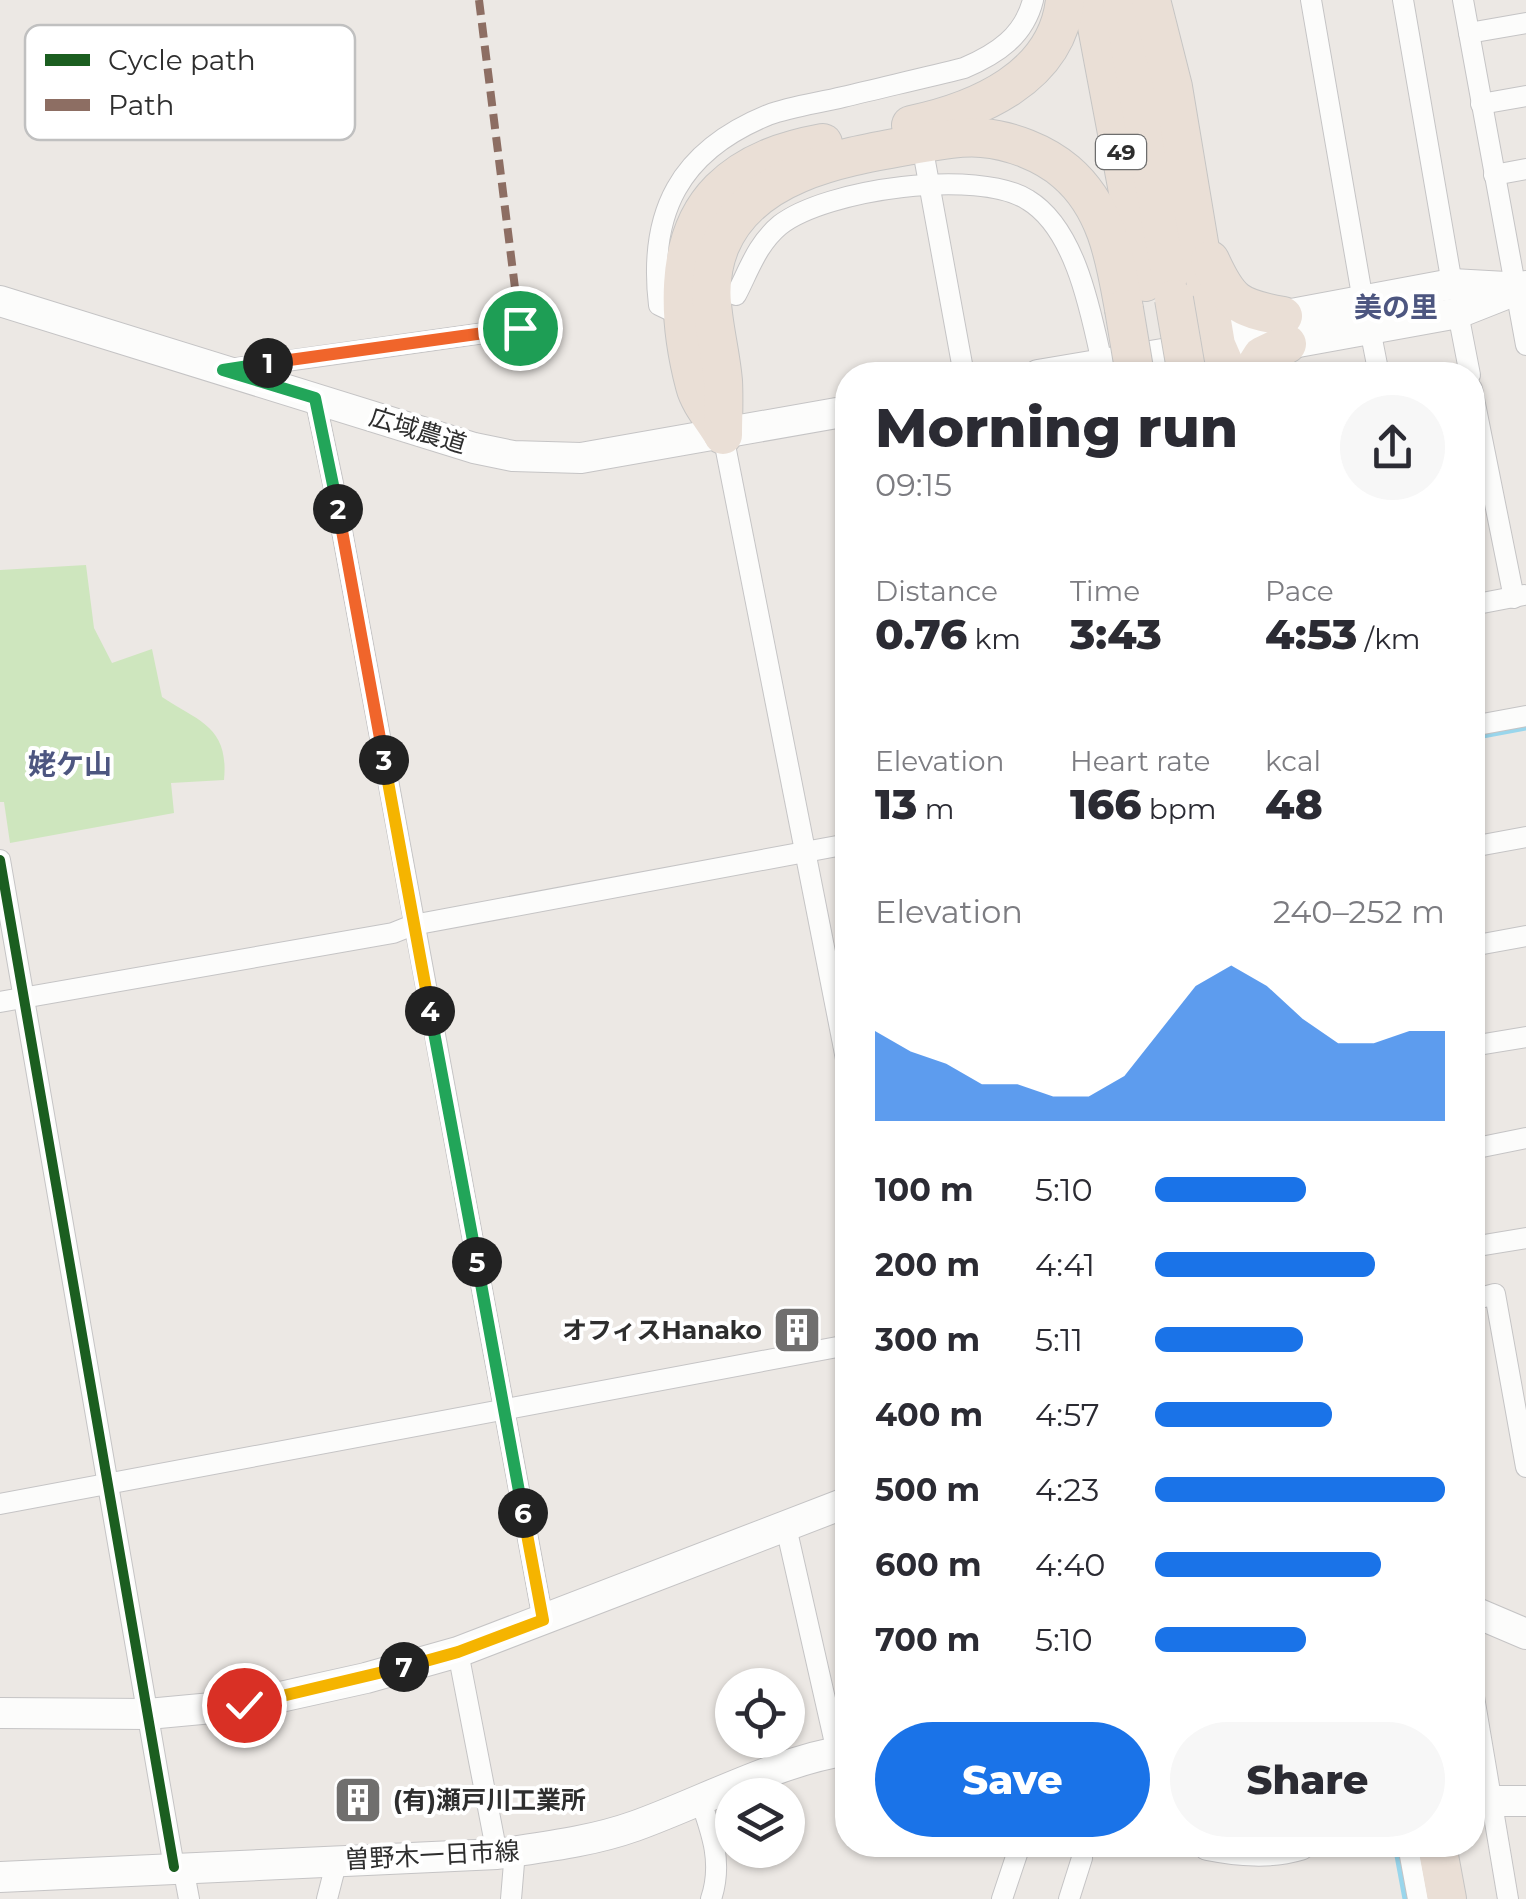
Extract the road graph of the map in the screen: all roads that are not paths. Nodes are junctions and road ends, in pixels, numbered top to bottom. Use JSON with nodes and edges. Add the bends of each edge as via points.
{"nodes":[{"id":1,"x":1034,"y":0,"type":"edge"},
{"id":2,"x":1064,"y":0,"type":"edge"},
{"id":3,"x":1092,"y":0,"type":"edge"},
{"id":4,"x":1122,"y":0,"type":"edge"},
{"id":5,"x":1151,"y":0,"type":"edge"},
{"id":6,"x":1170,"y":0,"type":"edge"},
{"id":7,"x":1310,"y":0,"type":"edge"},
{"id":8,"x":1404,"y":0,"type":"edge"},
{"id":9,"x":1462,"y":0,"type":"edge"},
{"id":10,"x":1526,"y":24,"type":"edge"},
{"id":11,"x":1468,"y":34,"type":"junction"},
{"id":12,"x":911,"y":81,"type":"junction"},
{"id":13,"x":1526,"y":96,"type":"edge"},
{"id":14,"x":1481,"y":104,"type":"junction"},
{"id":15,"x":917,"y":112,"type":"dead end"},
{"id":16,"x":924,"y":156,"type":"dead end"},
{"id":17,"x":1186,"y":168,"type":"junction"},
{"id":18,"x":1526,"y":169,"type":"edge"},
{"id":19,"x":1494,"y":175,"type":"junction"},
{"id":20,"x":930,"y":187,"type":"junction"},
{"id":21,"x":1198,"y":235,"type":"junction"},
{"id":22,"x":1520,"y":287,"type":"edge"},
{"id":23,"x":736,"y":295,"type":"dead end"},
{"id":24,"x":1455,"y":298,"type":"junction"},
{"id":25,"x":0,"y":302,"type":"edge"},
{"id":26,"x":1149,"y":304,"type":"junction"},
{"id":27,"x":672,"y":311,"type":"junction"},
{"id":28,"x":1366,"y":315,"type":"junction"},
{"id":29,"x":520,"y":328,"type":"dead end"},
{"id":30,"x":1285,"y":330,"type":"junction"},
{"id":31,"x":1526,"y":346,"type":"edge"},
{"id":32,"x":1222,"y":360,"type":"edge"},
{"id":33,"x":962,"y":362,"type":"edge"},
{"id":34,"x":1116,"y":362,"type":"edge"},
{"id":35,"x":1122,"y":362,"type":"edge"},
{"id":36,"x":1160,"y":362,"type":"edge"},
{"id":37,"x":1181,"y":362,"type":"edge"},
{"id":38,"x":1258,"y":362,"type":"edge"},
{"id":39,"x":1376,"y":362,"type":"edge"},
{"id":40,"x":1467,"y":362,"type":"edge"},
{"id":41,"x":223,"y":370,"type":"junction"},
{"id":42,"x":315,"y":398,"type":"junction"},
{"id":43,"x":835,"y":413,"type":"edge"},
{"id":44,"x":723,"y":435,"type":"junction"},
{"id":45,"x":1485,"y":445,"type":"edge"},
{"id":46,"x":1520,"y":596,"type":"edge"},
{"id":47,"x":1485,"y":602,"type":"edge"},
{"id":48,"x":1526,"y":716,"type":"edge"},
{"id":49,"x":1485,"y":724,"type":"edge"},
{"id":50,"x":1526,"y":837,"type":"edge"},
{"id":51,"x":1485,"y":844,"type":"edge"},
{"id":52,"x":835,"y":846,"type":"edge"},
{"id":53,"x":805,"y":852,"type":"junction"},
{"id":54,"x":0,"y":860,"type":"edge"},
{"id":55,"x":413,"y":925,"type":"junction"},
{"id":56,"x":1526,"y":936,"type":"edge"},
{"id":57,"x":1485,"y":944,"type":"edge"},
{"id":58,"x":835,"y":953,"type":"edge"},
{"id":59,"x":26,"y":998,"type":"junction"},
{"id":60,"x":0,"y":1002,"type":"edge"},
{"id":61,"x":1526,"y":1036,"type":"edge"},
{"id":62,"x":1485,"y":1044,"type":"edge"},
{"id":63,"x":1526,"y":1138,"type":"edge"},
{"id":64,"x":1485,"y":1146,"type":"edge"},
{"id":65,"x":1526,"y":1238,"type":"edge"},
{"id":66,"x":1485,"y":1245,"type":"edge"},
{"id":67,"x":1485,"y":1297,"type":"edge"},
{"id":68,"x":835,"y":1347,"type":"edge"},
{"id":69,"x":1520,"y":1396,"type":"edge"},
{"id":70,"x":504,"y":1409,"type":"junction"},
{"id":71,"x":1526,"y":1467,"type":"edge"},
{"id":72,"x":108,"y":1484,"type":"junction"},
{"id":73,"x":0,"y":1504,"type":"edge"},
{"id":74,"x":835,"y":1507,"type":"edge"},
{"id":75,"x":786,"y":1527,"type":"junction"},
{"id":76,"x":1485,"y":1616,"type":"edge"},
{"id":77,"x":543,"y":1620,"type":"junction"},
{"id":78,"x":1526,"y":1634,"type":"edge"},
{"id":79,"x":458,"y":1652,"type":"junction"},
{"id":80,"x":0,"y":1713,"type":"edge"},
{"id":81,"x":148,"y":1714,"type":"junction"},
{"id":82,"x":835,"y":1723,"type":"edge"},
{"id":83,"x":835,"y":1753,"type":"edge"},
{"id":84,"x":700,"y":1799,"type":"junction"},
{"id":85,"x":1485,"y":1800,"type":"edge"},
{"id":86,"x":1526,"y":1800,"type":"edge"},
{"id":87,"x":1485,"y":1808,"type":"edge"},
{"id":88,"x":506,"y":1853,"type":"junction"},
{"id":89,"x":1016,"y":1857,"type":"edge"},
{"id":90,"x":1410,"y":1857,"type":"edge"},
{"id":91,"x":1439,"y":1857,"type":"edge"},
{"id":92,"x":1464,"y":1857,"type":"edge"},
{"id":93,"x":1082,"y":1858,"type":"dead end"},
{"id":94,"x":337,"y":1860,"type":"junction"},
{"id":95,"x":179,"y":1867,"type":"junction"},
{"id":96,"x":0,"y":1877,"type":"edge"},
{"id":97,"x":188,"y":1899,"type":"edge"},
{"id":98,"x":327,"y":1899,"type":"edge"},
{"id":99,"x":511,"y":1899,"type":"edge"},
{"id":100,"x":711,"y":1899,"type":"edge"},
{"id":101,"x":1002,"y":1899,"type":"edge"},
{"id":102,"x":1069,"y":1899,"type":"edge"},
{"id":103,"x":1418,"y":1899,"type":"edge"},
{"id":104,"x":1447,"y":1899,"type":"edge"},
{"id":105,"x":1471,"y":1899,"type":"edge"},
{"id":106,"x":1508,"y":1899,"type":"edge"}],
"edges":[{"from":1,"to":12,"type":"street","via":[[1012,40],[991,56]]},
{"from":2,"to":27,"type":"highway","via":[[1056,34],[1036,65],[983,103],[950,117],[798,148],[740,174],[718,192],[691,238]]},
{"from":3,"to":26,"type":"highway","number":"49"},
{"from":4,"to":26,"type":"highway","number":"49"},
{"from":5,"to":17,"type":"highway"},
{"from":6,"to":17,"type":"street","via":[[1192,90]]},
{"from":7,"to":28,"type":"street"},
{"from":8,"to":24,"type":"street"},
{"from":9,"to":11,"type":"street"},
{"from":10,"to":11,"type":"street"},
{"from":11,"to":14,"type":"street"},
{"from":12,"to":15,"type":"street"},
{"from":12,"to":27,"type":"street","via":[[771,114],[714,145],[690,168],[658,235],[656,273]]},
{"from":13,"to":14,"type":"street"},
{"from":14,"to":19,"type":"street"},
{"from":16,"to":20,"type":"street"},
{"from":17,"to":21,"type":"highway"},
{"from":18,"to":19,"type":"street"},
{"from":19,"to":22,"type":"street"},
{"from":20,"to":23,"type":"street","via":[[846,195],[807,208],[758,247]]},
{"from":20,"to":33,"type":"street"},
{"from":20,"to":34,"type":"street","via":[[972,184],[1030,200],[1063,241]]},
{"from":21,"to":30,"type":"highway","via":[[1225,294]]},
{"from":21,"to":32,"type":"highway"},
{"from":22,"to":24,"type":"street"},
{"from":22,"to":31,"type":"street"},
{"from":24,"to":28,"type":"street"},
{"from":24,"to":40,"type":"street"},
{"from":25,"to":41,"type":"street","name":"広域農道"},
{"from":26,"to":35,"type":"highway","bridge":true},
{"from":26,"to":36,"type":"highway","number":"49"},
{"from":26,"to":37,"type":"highway","number":"49","bridge":true},
{"from":26,"to":44,"type":"highway","via":[[1092,203],[1065,171],[1026,148],[983,138],[946,139],[841,158],[760,195],[734,220],[720,247],[710,280]]},
{"from":27,"to":44,"type":"highway","via":[[696,390]]},
{"from":28,"to":30,"type":"street"},
{"from":28,"to":39,"type":"street"},
{"from":29,"to":41,"type":"street"},
{"from":30,"to":32,"type":"street"},
{"from":30,"to":38,"type":"highway"},
{"from":41,"to":42,"type":"street","name":"広域農道"},
{"from":42,"to":44,"type":"street","name":"広域農道","via":[[512,456],[581,458]]},
{"from":42,"to":55,"type":"street"},
{"from":43,"to":44,"type":"street","name":"広域農道"},
{"from":44,"to":53,"type":"street"},
{"from":45,"to":46,"type":"street"},
{"from":46,"to":47,"type":"street"},
{"from":48,"to":49,"type":"street"},
{"from":50,"to":51,"type":"street"},
{"from":52,"to":53,"type":"street"},
{"from":53,"to":55,"type":"street"},
{"from":53,"to":58,"type":"street"},
{"from":54,"to":59,"type":"street"},
{"from":55,"to":59,"type":"street"},
{"from":55,"to":70,"type":"street"},
{"from":56,"to":57,"type":"street"},
{"from":59,"to":60,"type":"street"},
{"from":59,"to":72,"type":"street"},
{"from":61,"to":62,"type":"street"},
{"from":63,"to":64,"type":"street"},
{"from":65,"to":66,"type":"street"},
{"from":67,"to":69,"type":"street","via":[[1495,1294]]},
{"from":68,"to":70,"type":"street"},
{"from":69,"to":71,"type":"street"},
{"from":70,"to":72,"type":"street"},
{"from":70,"to":77,"type":"street"},
{"from":72,"to":73,"type":"street"},
{"from":72,"to":81,"type":"street"},
{"from":74,"to":75,"type":"street"},
{"from":75,"to":77,"type":"street"},
{"from":75,"to":82,"type":"street"},
{"from":76,"to":78,"type":"street"},
{"from":77,"to":79,"type":"street"},
{"from":79,"to":81,"type":"street","via":[[244,1705]]},
{"from":79,"to":88,"type":"street"},
{"from":80,"to":81,"type":"street"},
{"from":81,"to":95,"type":"street"},
{"from":83,"to":84,"type":"street","name":"曽野木一日市線"},
{"from":84,"to":88,"type":"street","name":"曽野木一日市線","via":[[631,1827]]},
{"from":84,"to":100,"type":"street","via":[[718,1866]]},
{"from":85,"to":86,"type":"street"},
{"from":87,"to":106,"type":"street"},
{"from":88,"to":94,"type":"street","name":"曽野木一日市線"},
{"from":88,"to":99,"type":"street"},
{"from":89,"to":101,"type":"street"},
{"from":90,"to":103,"type":"street"},
{"from":91,"to":104,"type":"highway"},
{"from":92,"to":105,"type":"highway"},
{"from":93,"to":102,"type":"street"},
{"from":94,"to":95,"type":"street","name":"曽野木一日市線"},
{"from":94,"to":98,"type":"street"},
{"from":95,"to":96,"type":"street","name":"曽野木一日市線"},
{"from":95,"to":97,"type":"street"}]}
